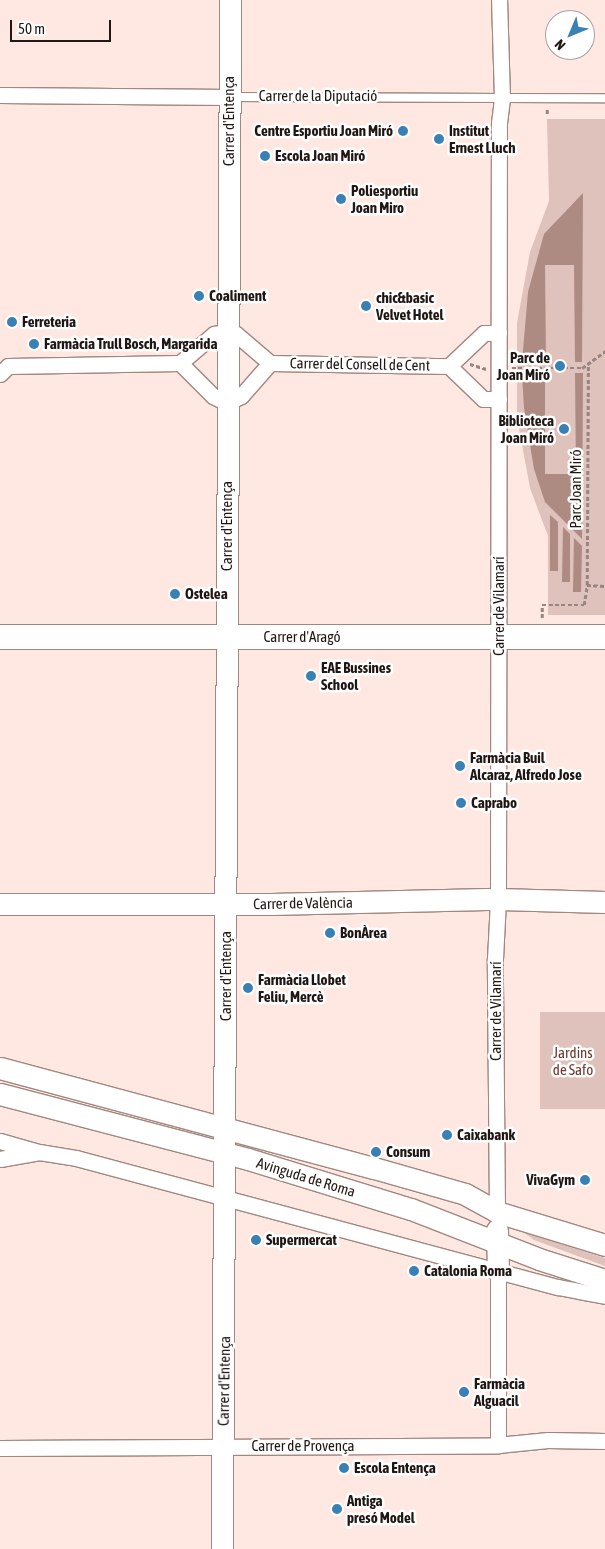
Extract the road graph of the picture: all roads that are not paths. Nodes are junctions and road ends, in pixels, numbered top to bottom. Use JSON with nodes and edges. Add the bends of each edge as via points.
{"nodes":[{"id":1,"x":230,"y":0,"type":"edge"},
{"id":2,"x":499,"y":0,"type":"edge"},
{"id":3,"x":0,"y":95,"type":"edge"},
{"id":4,"x":230,"y":97,"type":"junction"},
{"id":5,"x":605,"y":98,"type":"edge"},
{"id":6,"x":502,"y":99,"type":"junction"},
{"id":7,"x":220,"y":333,"type":"junction"},
{"id":8,"x":499,"y":333,"type":"junction"},
{"id":9,"x":180,"y":363,"type":"junction"},
{"id":10,"x":270,"y":363,"type":"junction"},
{"id":11,"x":3,"y":366,"type":"edge"},
{"id":12,"x":449,"y":366,"type":"junction"},
{"id":13,"x":234,"y":399,"type":"junction"},
{"id":14,"x":499,"y":399,"type":"junction"},
{"id":15,"x":228,"y":636,"type":"junction"},
{"id":16,"x":0,"y":637,"type":"edge"},
{"id":17,"x":499,"y":637,"type":"junction"},
{"id":18,"x":605,"y":637,"type":"edge"},
{"id":19,"x":498,"y":899,"type":"junction"},
{"id":20,"x":605,"y":902,"type":"edge"},
{"id":21,"x":0,"y":904,"type":"edge"},
{"id":22,"x":227,"y":904,"type":"junction"},
{"id":23,"x":0,"y":1068,"type":"edge"},
{"id":24,"x":0,"y":1094,"type":"edge"},
{"id":25,"x":226,"y":1128,"type":"junction"},
{"id":26,"x":0,"y":1141,"type":"edge"},
{"id":27,"x":39,"y":1152,"type":"junction"},
{"id":28,"x":226,"y":1154,"type":"junction"},
{"id":29,"x":0,"y":1158,"type":"edge"},
{"id":30,"x":226,"y":1199,"type":"junction"},
{"id":31,"x":497,"y":1212,"type":"junction"},
{"id":32,"x":498,"y":1242,"type":"junction"},
{"id":33,"x":605,"y":1245,"type":"edge"},
{"id":34,"x":498,"y":1271,"type":"junction"},
{"id":35,"x":605,"y":1280,"type":"edge"},
{"id":36,"x":605,"y":1296,"type":"edge"},
{"id":37,"x":605,"y":1441,"type":"edge"},
{"id":38,"x":498,"y":1445,"type":"junction"},
{"id":39,"x":223,"y":1446,"type":"junction"},
{"id":40,"x":0,"y":1448,"type":"edge"},
{"id":41,"x":222,"y":1549,"type":"edge"}],
"edges":[{"from":1,"to":4,"type":"street","name":"Carrer d'Entença"},
{"from":2,"to":6,"type":"street","name":"Carrer de Vilamarí"},
{"from":3,"to":4,"type":"street","name":"Carrer de la Diputació"},
{"from":4,"to":6,"type":"lane","name":"Carrer de la Diputació","via":[[488,96]]},
{"from":4,"to":7,"type":"street","name":"Carrer d'Entença"},
{"from":5,"to":6,"type":"lane","name":"Carrer de la Diputació"},
{"from":6,"to":8,"type":"street","name":"Carrer de Vilamarí"},
{"from":7,"to":9,"type":"street"},
{"from":7,"to":10,"type":"street","name":"Carrer del Consell de Cent","via":[[236,334]]},
{"from":7,"to":13,"type":"street","name":"Carrer d'Entença"},
{"from":8,"to":12,"type":"street","name":"Carrer del Consell de Cent","via":[[484,333]]},
{"from":8,"to":14,"type":"street","name":"Carrer de Vilamarí"},
{"from":9,"to":11,"type":"street"},
{"from":9,"to":13,"type":"street","via":[[213,396]]},
{"from":10,"to":12,"type":"street","name":"Carrer del Consell de Cent"},
{"from":10,"to":13,"type":"street","name":"Carrer del Consell de Cent"},
{"from":12,"to":14,"type":"street","name":"Carrer del Consell de Cent","via":[[483,398]]},
{"from":13,"to":15,"type":"street","name":"Carrer d'Entença"},
{"from":14,"to":17,"type":"street","name":"Carrer de Vilamarí"},
{"from":15,"to":16,"type":"main road","name":"Carrer d'Aragó"},
{"from":15,"to":17,"type":"main road","name":"Carrer d'Aragó"},
{"from":15,"to":22,"type":"street","name":"Carrer d'Entença"},
{"from":17,"to":18,"type":"main road","name":"Carrer d'Aragó"},
{"from":17,"to":19,"type":"street","name":"Carrer de Vilamarí"},
{"from":19,"to":20,"type":"street","name":"Carrer de València"},
{"from":19,"to":22,"type":"street","name":"Carrer de València"},
{"from":19,"to":31,"type":"street","name":"Carrer de Vilamarí","via":[[495,959]]},
{"from":21,"to":22,"type":"street","name":"Carrer de València"},
{"from":22,"to":25,"type":"street","name":"Carrer d'Entença"},
{"from":23,"to":25,"type":"street","name":"Avinguda de Roma"},
{"from":24,"to":28,"type":"street","name":"Avinguda de Roma"},
{"from":25,"to":28,"type":"street","name":"Carrer d'Entença"},
{"from":25,"to":31,"type":"street","name":"Avinguda de Roma","via":[[465,1194]]},
{"from":26,"to":27,"type":"street"},
{"from":27,"to":29,"type":"street"},
{"from":27,"to":30,"type":"street","via":[[76,1158]]},
{"from":28,"to":30,"type":"street","name":"Carrer d'Entença"},
{"from":28,"to":32,"type":"street","name":"Avinguda de Roma","via":[[411,1209]]},
{"from":30,"to":34,"type":"street"},
{"from":30,"to":39,"type":"street","name":"Carrer d'Entença"},
{"from":31,"to":32,"type":"street"},
{"from":31,"to":33,"type":"street","name":"Avinguda de Roma"},
{"from":32,"to":34,"type":"street"},
{"from":32,"to":35,"type":"street","name":"Avinguda de Roma"},
{"from":34,"to":36,"type":"street"},
{"from":34,"to":38,"type":"street"},
{"from":37,"to":38,"type":"street","name":"Carrer de Provença","via":[[548,1440]]},
{"from":38,"to":39,"type":"street","name":"Carrer de Provença"},
{"from":39,"to":40,"type":"street","name":"Carrer de Provença"},
{"from":39,"to":41,"type":"street","name":"Carrer d'Entença"}]}
